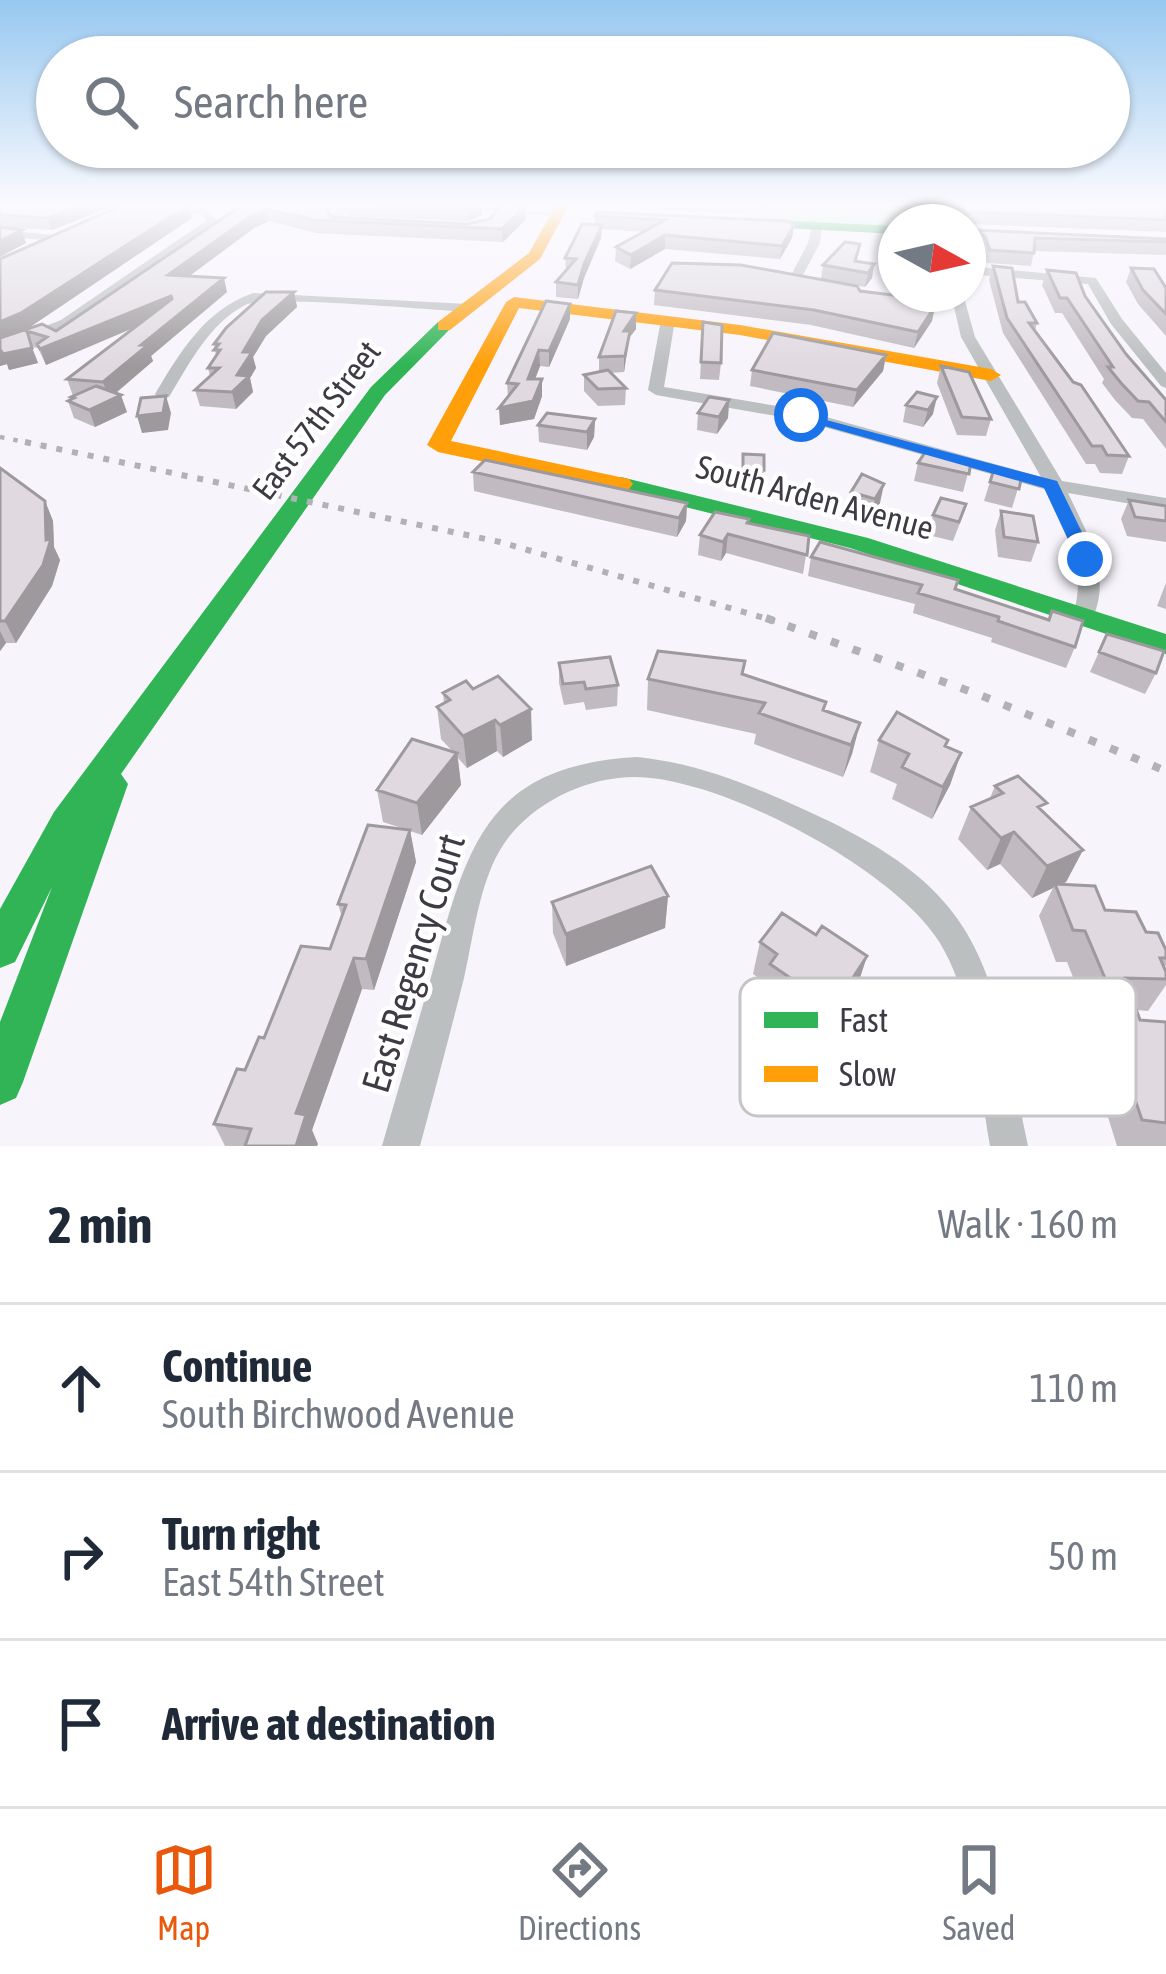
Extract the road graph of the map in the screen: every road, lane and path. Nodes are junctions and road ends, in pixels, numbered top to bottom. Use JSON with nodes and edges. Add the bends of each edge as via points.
{"nodes":[{"id":1,"x":160,"y":258,"type":"edge"},
{"id":2,"x":532,"y":258,"type":"edge"},
{"id":3,"x":806,"y":258,"type":"edge"},
{"id":4,"x":986,"y":272,"type":"edge"},
{"id":5,"x":772,"y":279,"type":"edge"},
{"id":6,"x":794,"y":283,"type":"junction"},
{"id":7,"x":817,"y":287,"type":"edge"},
{"id":8,"x":468,"y":308,"type":"junction"},
{"id":9,"x":961,"y":312,"type":"edge"},
{"id":10,"x":668,"y":320,"type":"junction"},
{"id":11,"x":0,"y":349,"type":"edge"},
{"id":12,"x":991,"y":374,"type":"junction"},
{"id":13,"x":1166,"y":383,"type":"edge"},
{"id":14,"x":164,"y":394,"type":"edge"},
{"id":15,"x":1051,"y":484,"type":"junction"},
{"id":16,"x":1166,"y":504,"type":"edge"},
{"id":17,"x":1084,"y":614,"type":"junction"},
{"id":18,"x":1166,"y":644,"type":"edge"},
{"id":19,"x":154,"y":707,"type":"junction"},
{"id":20,"x":0,"y":949,"type":"edge"},
{"id":21,"x":975,"y":978,"type":"edge"},
{"id":22,"x":0,"y":1082,"type":"edge"},
{"id":23,"x":1003,"y":1116,"type":"edge"},
{"id":24,"x":401,"y":1146,"type":"edge"},
{"id":25,"x":1009,"y":1146,"type":"edge"}],
"edges":[{"from":1,"to":11,"type":"street","via":[[66,323]]},
{"from":2,"to":8,"type":"street","name":"East 57th Street"},
{"from":3,"to":6,"type":"street"},
{"from":4,"to":13,"type":"street","via":[[1092,281]]},
{"from":5,"to":6,"type":"street"},
{"from":6,"to":7,"type":"street"},
{"from":8,"to":14,"type":"street","via":[[253,297],[191,344]]},
{"from":8,"to":19,"type":"street","name":"East 57th Street","via":[[399,366]]},
{"from":9,"to":12,"type":"street"},
{"from":10,"to":12,"type":"street"},
{"from":10,"to":15,"type":"street","via":[[656,390],[801,415]]},
{"from":10,"to":17,"type":"street","name":"South Arden Avenue","via":[[514,302],[438,445],[726,507]]},
{"from":12,"to":15,"type":"street"},
{"from":15,"to":16,"type":"street"},
{"from":15,"to":17,"type":"street","via":[[1085,559],[1091,585]]},
{"from":17,"to":18,"type":"street","name":"South Arden Avenue"},
{"from":19,"to":20,"type":"street","name":"East 57th Street","via":[[68,822]]},
{"from":19,"to":22,"type":"street","name":"East 57th Street","via":[[86,839]]},
{"from":21,"to":24,"type":"street","name":"East Regency Court","via":[[946,924],[858,847],[710,778],[604,767],[553,787],[496,831],[475,878]]},
{"from":23,"to":25,"type":"street","name":"East Regency Court"}]}
